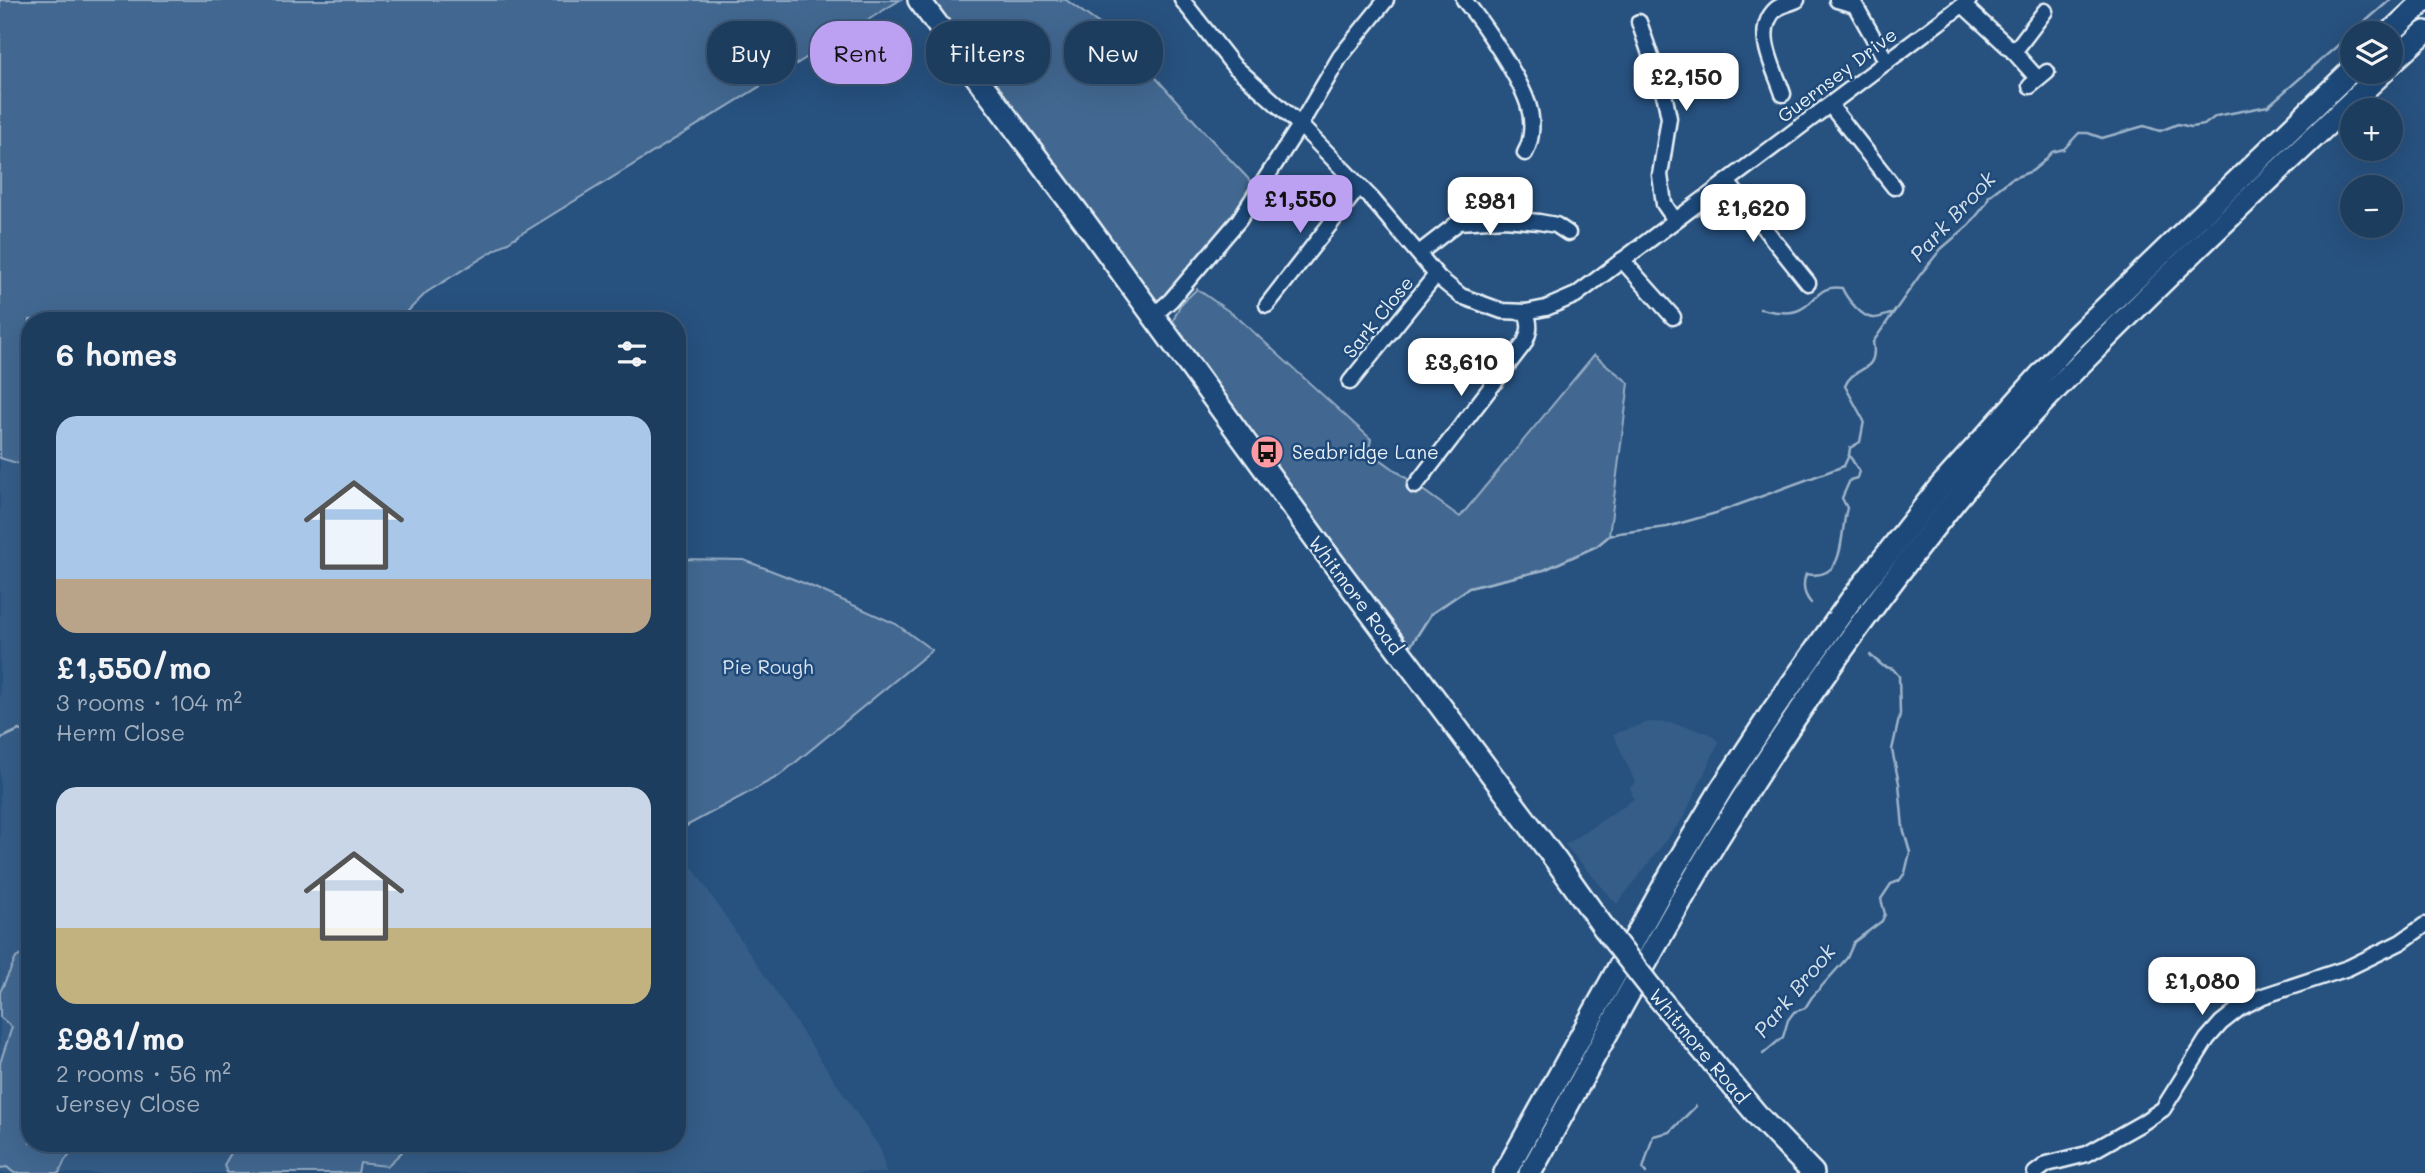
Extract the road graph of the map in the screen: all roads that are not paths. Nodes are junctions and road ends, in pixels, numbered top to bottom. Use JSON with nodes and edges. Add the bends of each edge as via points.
{"nodes":[{"id":1,"x":919,"y":0,"type":"edge"},
{"id":2,"x":1182,"y":0,"type":"edge"},
{"id":3,"x":1386,"y":0,"type":"edge"},
{"id":4,"x":1464,"y":0,"type":"edge"},
{"id":5,"x":1797,"y":0,"type":"edge"},
{"id":6,"x":1837,"y":0,"type":"edge"},
{"id":7,"x":2425,"y":0,"type":"edge"},
{"id":8,"x":1966,"y":2,"type":"edge"},
{"id":9,"x":2045,"y":10,"type":"dead end"},
{"id":10,"x":2403,"y":21,"type":"edge"},
{"id":11,"x":1639,"y":22,"type":"dead end"},
{"id":12,"x":2425,"y":32,"type":"edge"},
{"id":13,"x":2014,"y":52,"type":"junction"},
{"id":14,"x":2403,"y":52,"type":"edge"},
{"id":15,"x":1887,"y":62,"type":"junction"},
{"id":16,"x":2038,"y":79,"type":"dead end"},
{"id":17,"x":2340,"y":82,"type":"edge"},
{"id":18,"x":2370,"y":84,"type":"edge"},
{"id":19,"x":1783,"y":94,"type":"dead end"},
{"id":20,"x":1830,"y":104,"type":"junction"},
{"id":21,"x":1300,"y":125,"type":"junction"},
{"id":22,"x":1525,"y":153,"type":"dead end"},
{"id":23,"x":1727,"y":182,"type":"junction"},
{"id":24,"x":1360,"y":186,"type":"junction"},
{"id":25,"x":1894,"y":187,"type":"dead end"},
{"id":26,"x":1675,"y":220,"type":"junction"},
{"id":27,"x":1568,"y":233,"type":"dead end"},
{"id":28,"x":1419,"y":253,"type":"junction"},
{"id":29,"x":1622,"y":260,"type":"junction"},
{"id":30,"x":1436,"y":275,"type":"junction"},
{"id":31,"x":1808,"y":284,"type":"dead end"},
{"id":32,"x":1267,"y":305,"type":"dead end"},
{"id":33,"x":1526,"y":312,"type":"junction"},
{"id":34,"x":1153,"y":316,"type":"junction"},
{"id":35,"x":1673,"y":317,"type":"dead end"},
{"id":36,"x":1350,"y":382,"type":"dead end"},
{"id":37,"x":1415,"y":486,"type":"dead end"},
{"id":38,"x":2425,"y":925,"type":"edge"},
{"id":39,"x":1505,"y":1173,"type":"edge"},
{"id":40,"x":1530,"y":1173,"type":"edge"},
{"id":41,"x":1813,"y":1173,"type":"edge"},
{"id":42,"x":2035,"y":1173,"type":"edge"}],
"edges":[{"from":1,"to":34,"type":"highway","name":"Whitmore Road"},
{"from":2,"to":21,"type":"street","name":"Guernsey Drive","via":[[1233,65]]},
{"from":3,"to":21,"type":"street","via":[[1340,57]]},
{"from":4,"to":22,"type":"street","via":[[1528,103],[1532,123]]},
{"from":5,"to":19,"type":"street","via":[[1776,9],[1766,24],[1764,39]]},
{"from":6,"to":15,"type":"street","via":[[1855,5]]},
{"from":7,"to":10,"type":"highway"},
{"from":8,"to":13,"type":"street"},
{"from":8,"to":15,"type":"street","name":"Guernsey Drive"},
{"from":9,"to":13,"type":"street"},
{"from":11,"to":26,"type":"street","via":[[1669,118],[1660,175],[1664,204]]},
{"from":12,"to":14,"type":"highway"},
{"from":13,"to":16,"type":"street"},
{"from":15,"to":20,"type":"street","name":"Guernsey Drive"},
{"from":17,"to":39,"type":"highway","via":[[2074,338],[1939,488],[1851,600],[1722,788]]},
{"from":18,"to":40,"type":"highway","via":[[2085,359],[2020,427],[1914,553],[1830,666],[1735,809]]},
{"from":20,"to":23,"type":"street","name":"Guernsey Drive"},
{"from":20,"to":25,"type":"street"},
{"from":21,"to":24,"type":"street","name":"Guernsey Drive"},
{"from":21,"to":34,"type":"street","via":[[1239,220]]},
{"from":23,"to":26,"type":"street","name":"Guernsey Drive"},
{"from":23,"to":31,"type":"street"},
{"from":24,"to":28,"type":"street","name":"Guernsey Drive"},
{"from":24,"to":32,"type":"street"},
{"from":26,"to":29,"type":"street","name":"Guernsey Drive"},
{"from":27,"to":28,"type":"street","via":[[1539,222],[1460,222]]},
{"from":28,"to":30,"type":"street","name":"Guernsey Drive"},
{"from":29,"to":33,"type":"street","name":"Guernsey Drive","via":[[1576,295]]},
{"from":29,"to":35,"type":"street"},
{"from":30,"to":33,"type":"street","name":"Guernsey Drive","via":[[1479,304]]},
{"from":30,"to":36,"type":"street","name":"Sark Close"},
{"from":33,"to":37,"type":"street","via":[[1530,323],[1524,344]]},
{"from":34,"to":41,"type":"highway","name":"Whitmore Road","bridge":true,"via":[[1604,928],[1759,1117]]},
{"from":38,"to":42,"type":"street","via":[[2348,968],[2240,1008],[2207,1039],[2162,1109],[2087,1154],[2047,1164]]}]}
